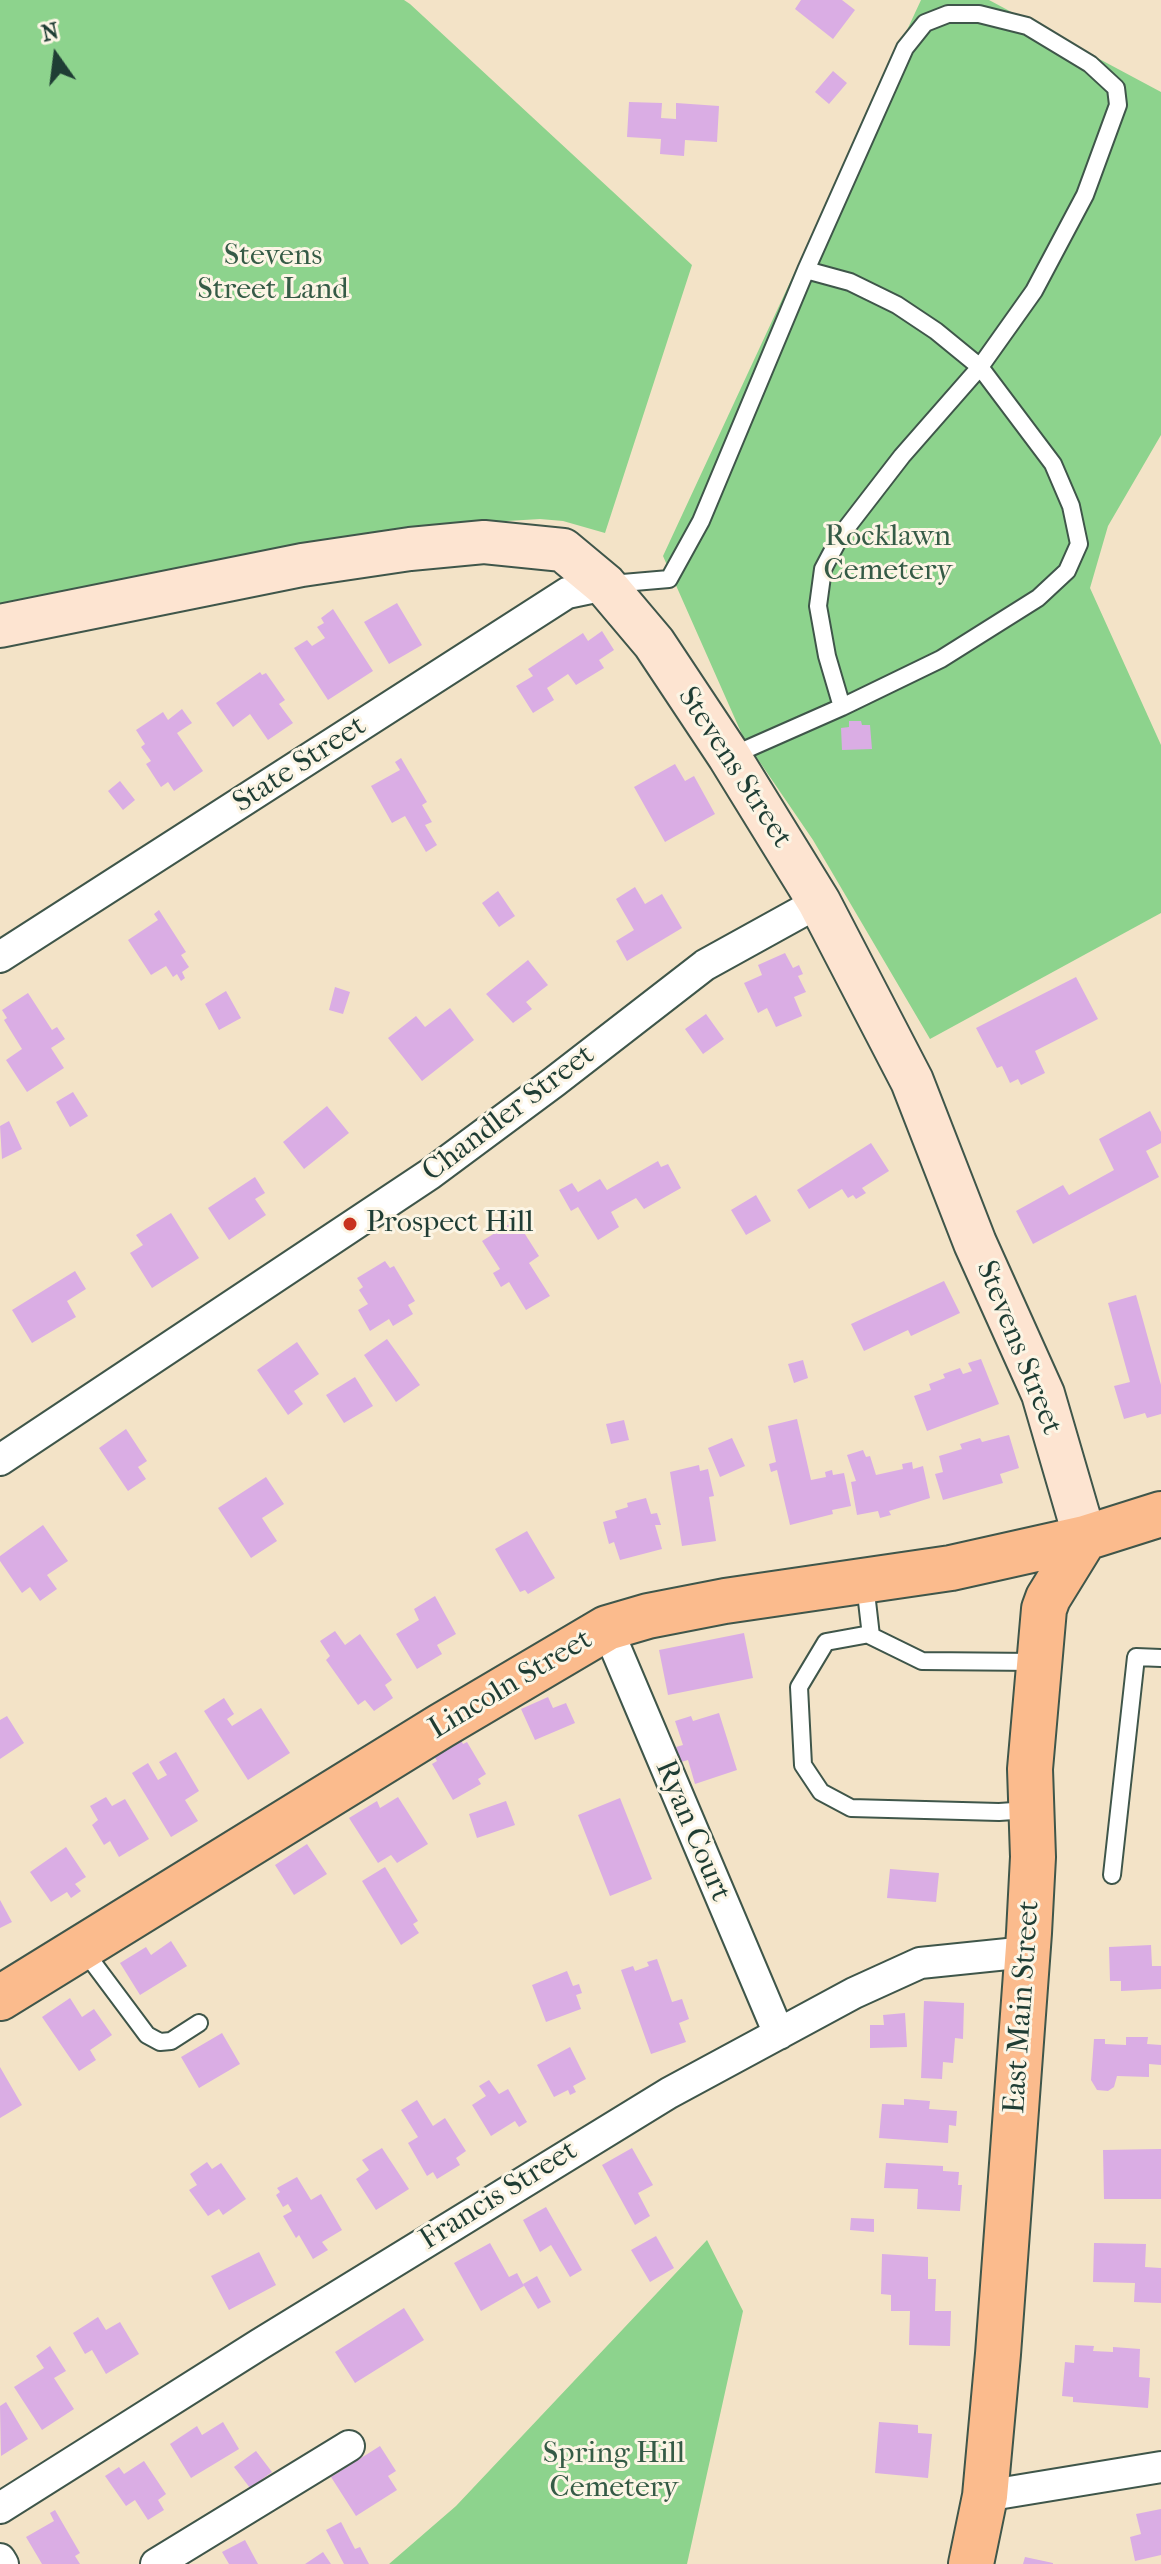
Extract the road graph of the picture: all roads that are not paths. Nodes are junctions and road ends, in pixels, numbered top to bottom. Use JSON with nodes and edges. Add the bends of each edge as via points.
{"nodes":[{"id":1,"x":806,"y":270,"type":"junction"},
{"id":2,"x":980,"y":367,"type":"junction"},
{"id":3,"x":605,"y":585,"type":"junction"},
{"id":4,"x":0,"y":626,"type":"edge"},
{"id":5,"x":842,"y":707,"type":"junction"},
{"id":6,"x":729,"y":756,"type":"junction"},
{"id":7,"x":819,"y":902,"type":"junction"},
{"id":8,"x":0,"y":957,"type":"edge"},
{"id":9,"x":0,"y":1460,"type":"edge"},
{"id":10,"x":1161,"y":1514,"type":"edge"},
{"id":11,"x":1085,"y":1538,"type":"junction"},
{"id":12,"x":865,"y":1580,"type":"junction"},
{"id":13,"x":607,"y":1628,"type":"junction"},
{"id":14,"x":870,"y":1634,"type":"junction"},
{"id":15,"x":1161,"y":1658,"type":"edge"},
{"id":16,"x":1039,"y":1662,"type":"junction"},
{"id":17,"x":1029,"y":1810,"type":"junction"},
{"id":18,"x":1112,"y":1875,"type":"dead end"},
{"id":19,"x":81,"y":1947,"type":"junction"},
{"id":20,"x":1027,"y":1952,"type":"junction"},
{"id":21,"x":0,"y":1998,"type":"edge"},
{"id":22,"x":199,"y":2023,"type":"dead end"},
{"id":23,"x":779,"y":2034,"type":"junction"},
{"id":24,"x":349,"y":2446,"type":"dead end"},
{"id":25,"x":1161,"y":2467,"type":"edge"},
{"id":26,"x":985,"y":2496,"type":"junction"},
{"id":27,"x":0,"y":2508,"type":"edge"},
{"id":28,"x":156,"y":2564,"type":"edge"},
{"id":29,"x":971,"y":2564,"type":"edge"}],
"edges":[{"from":1,"to":2,"type":"lane","via":[[850,282],[897,305]]},
{"from":1,"to":2,"type":"lane","via":[[905,48],[925,23],[948,14],[979,14],[1027,26],[1090,64],[1116,88],[1118,105],[1085,195],[1034,291]]},
{"from":1,"to":3,"type":"lane","via":[[701,521],[669,579]]},
{"from":2,"to":5,"type":"lane","via":[[902,456],[841,535],[823,569],[818,606]]},
{"from":2,"to":5,"type":"lane","via":[[1053,464],[1071,506],[1079,544],[1067,571],[1038,598],[941,659]]},
{"from":3,"to":4,"type":"street","name":"Stevens Street","via":[[563,550],[484,542],[302,565]]},
{"from":3,"to":6,"type":"street","name":"Stevens Street","via":[[654,643]]},
{"from":3,"to":8,"type":"street","name":"State Street","via":[[567,593]]},
{"from":5,"to":6,"type":"lane"},
{"from":6,"to":7,"type":"street","name":"Stevens Street"},
{"from":7,"to":9,"type":"street","name":"Chandler Street","via":[[705,965],[430,1174]]},
{"from":7,"to":11,"type":"street","name":"Stevens Street","via":[[912,1081],[975,1243],[1043,1394]]},
{"from":10,"to":11,"type":"main road"},
{"from":11,"to":12,"type":"main road","name":"Lincoln Street","via":[[951,1568]]},
{"from":11,"to":16,"type":"main road","name":"East Main Street","via":[[1048,1598]]},
{"from":12,"to":13,"type":"main road","name":"Lincoln Street","via":[[725,1601]]},
{"from":12,"to":14,"type":"lane"},
{"from":13,"to":19,"type":"main road","name":"Lincoln Street"},
{"from":13,"to":23,"type":"street","name":"Ryan Court"},
{"from":14,"to":16,"type":"lane","via":[[922,1661]]},
{"from":14,"to":17,"type":"lane","via":[[826,1642],[799,1687],[803,1765],[821,1792],[851,1808]]},
{"from":15,"to":18,"type":"lane","via":[[1136,1657]]},
{"from":16,"to":17,"type":"main road","name":"East Main Street"},
{"from":17,"to":20,"type":"main road","name":"East Main Street","via":[[1033,1857]]},
{"from":19,"to":21,"type":"main road","name":"Lincoln Street"},
{"from":19,"to":22,"type":"lane","via":[[147,2035],[171,2041]]},
{"from":20,"to":23,"type":"street","name":"Francis Street","via":[[920,1963]]},
{"from":20,"to":26,"type":"main road","name":"East Main Street"},
{"from":23,"to":27,"type":"street","name":"Francis Street","via":[[552,2163]]},
{"from":24,"to":28,"type":"street"},
{"from":25,"to":26,"type":"street"},
{"from":26,"to":29,"type":"main road","name":"East Main Street"}]}
